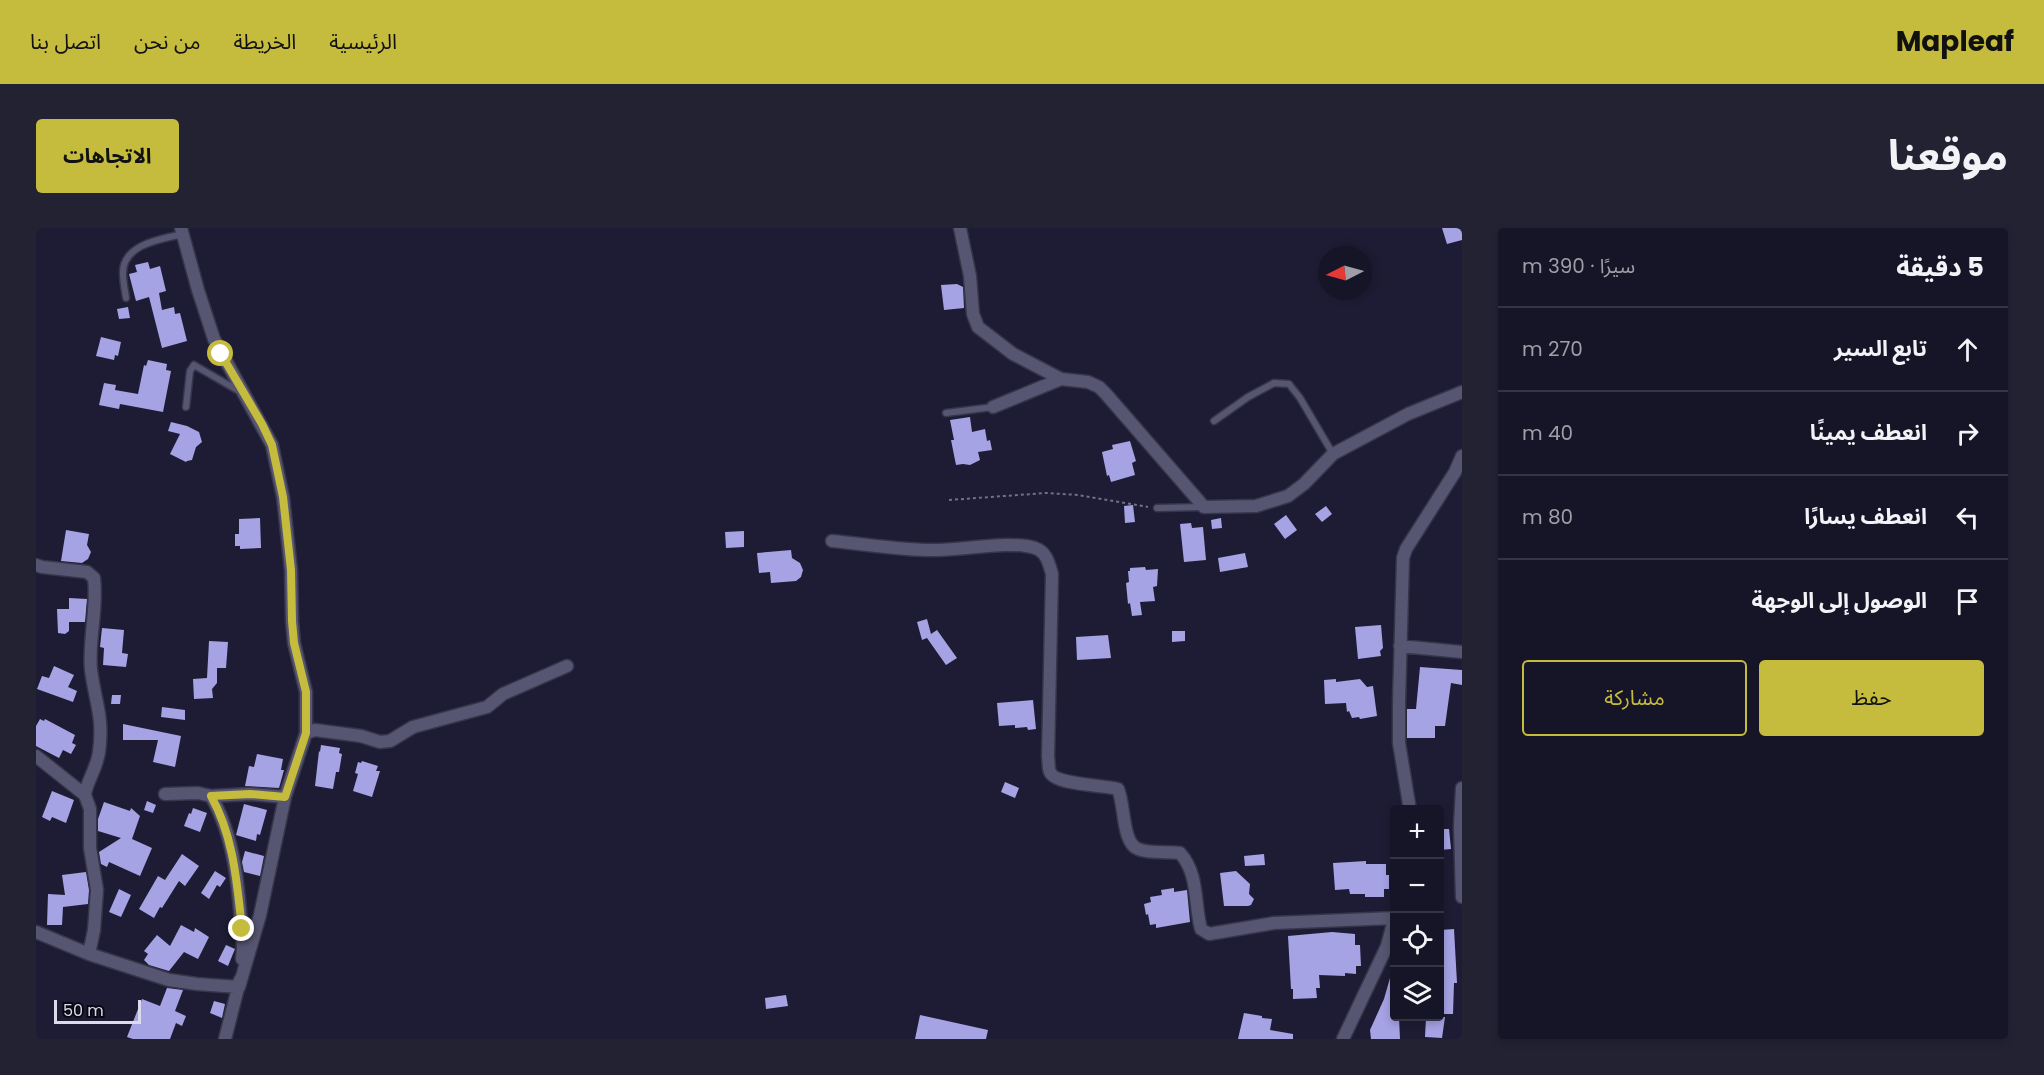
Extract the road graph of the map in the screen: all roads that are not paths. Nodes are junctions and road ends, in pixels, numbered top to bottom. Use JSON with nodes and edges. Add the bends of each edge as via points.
{"nodes":[{"id":1,"x":960,"y":228,"type":"edge"},
{"id":2,"x":182,"y":231,"type":"edge"},
{"id":3,"x":126,"y":298,"type":"dead end"},
{"id":4,"x":1061,"y":379,"type":"junction"},
{"id":5,"x":1462,"y":392,"type":"edge"},
{"id":6,"x":243,"y":393,"type":"junction"},
{"id":7,"x":186,"y":407,"type":"dead end"},
{"id":8,"x":993,"y":407,"type":"joint"},
{"id":9,"x":946,"y":413,"type":"dead end"},
{"id":10,"x":1214,"y":421,"type":"dead end"},
{"id":11,"x":1332,"y":454,"type":"junction"},
{"id":12,"x":1462,"y":456,"type":"edge"},
{"id":13,"x":1204,"y":507,"type":"junction"},
{"id":14,"x":1157,"y":508,"type":"road end"},
{"id":15,"x":832,"y":541,"type":"dead end"},
{"id":16,"x":36,"y":565,"type":"edge"},
{"id":17,"x":1400,"y":646,"type":"junction"},
{"id":18,"x":1462,"y":652,"type":"edge"},
{"id":19,"x":567,"y":666,"type":"dead end"},
{"id":20,"x":306,"y":733,"type":"junction"},
{"id":21,"x":36,"y":756,"type":"edge"},
{"id":22,"x":1462,"y":788,"type":"edge"},
{"id":23,"x":165,"y":794,"type":"dead end"},
{"id":24,"x":85,"y":795,"type":"junction"},
{"id":25,"x":211,"y":796,"type":"junction"},
{"id":26,"x":285,"y":797,"type":"junction"},
{"id":27,"x":1409,"y":805,"type":"edge"},
{"id":28,"x":1462,"y":897,"type":"edge"},
{"id":29,"x":1390,"y":919,"type":"edge"},
{"id":30,"x":36,"y":932,"type":"edge"},
{"id":31,"x":1390,"y":936,"type":"edge"},
{"id":32,"x":89,"y":954,"type":"junction"},
{"id":33,"x":239,"y":987,"type":"junction"},
{"id":34,"x":225,"y":1039,"type":"edge"},
{"id":35,"x":1343,"y":1039,"type":"edge"}],
"edges":[{"from":1,"to":4,"type":"street","via":[[978,327],[1013,354]]},
{"from":2,"to":3,"type":"lane","via":[[140,246],[130,254],[123,271]]},
{"from":2,"to":6,"type":"street","via":[[214,339]]},
{"from":4,"to":8,"type":"street"},
{"from":4,"to":13,"type":"street","via":[[1099,387]]},
{"from":5,"to":11,"type":"street","via":[[1408,414]]},
{"from":6,"to":7,"type":"lane","via":[[194,365]]},
{"from":6,"to":20,"type":"street","via":[[272,445],[279,470],[291,570],[294,643],[306,692]]},
{"from":8,"to":9,"type":"lane"},
{"from":10,"to":11,"type":"lane","via":[[1274,383],[1289,384]]},
{"from":11,"to":13,"type":"street","via":[[1288,496],[1256,506]]},
{"from":12,"to":17,"type":"street","via":[[1402,558]]},
{"from":13,"to":14,"type":"lane"},
{"from":15,"to":29,"type":"street","via":[[938,550],[1000,545],[1041,551],[1052,574],[1050,772],[1062,780],[1118,789],[1129,842],[1136,849],[1180,853],[1192,872],[1201,928],[1209,933],[1274,923]]},
{"from":16,"to":24,"type":"street","via":[[87,572],[94,578],[91,669],[101,730],[96,767]]},
{"from":17,"to":18,"type":"street"},
{"from":17,"to":27,"type":"street","via":[[1399,743]]},
{"from":19,"to":20,"type":"street","via":[[503,694],[487,707],[413,727],[390,741],[315,730]]},
{"from":20,"to":26,"type":"street"},
{"from":21,"to":24,"type":"street"},
{"from":22,"to":28,"type":"street"},
{"from":23,"to":25,"type":"street"},
{"from":24,"to":32,"type":"street","via":[[90,809],[90,848],[97,890]]},
{"from":25,"to":26,"type":"street"},
{"from":25,"to":33,"type":"street","via":[[226,829],[234,864],[243,948]]},
{"from":26,"to":33,"type":"street","via":[[260,915]]},
{"from":30,"to":32,"type":"street"},
{"from":31,"to":35,"type":"street"},
{"from":32,"to":33,"type":"street","via":[[169,980]]},
{"from":33,"to":34,"type":"street"}]}
